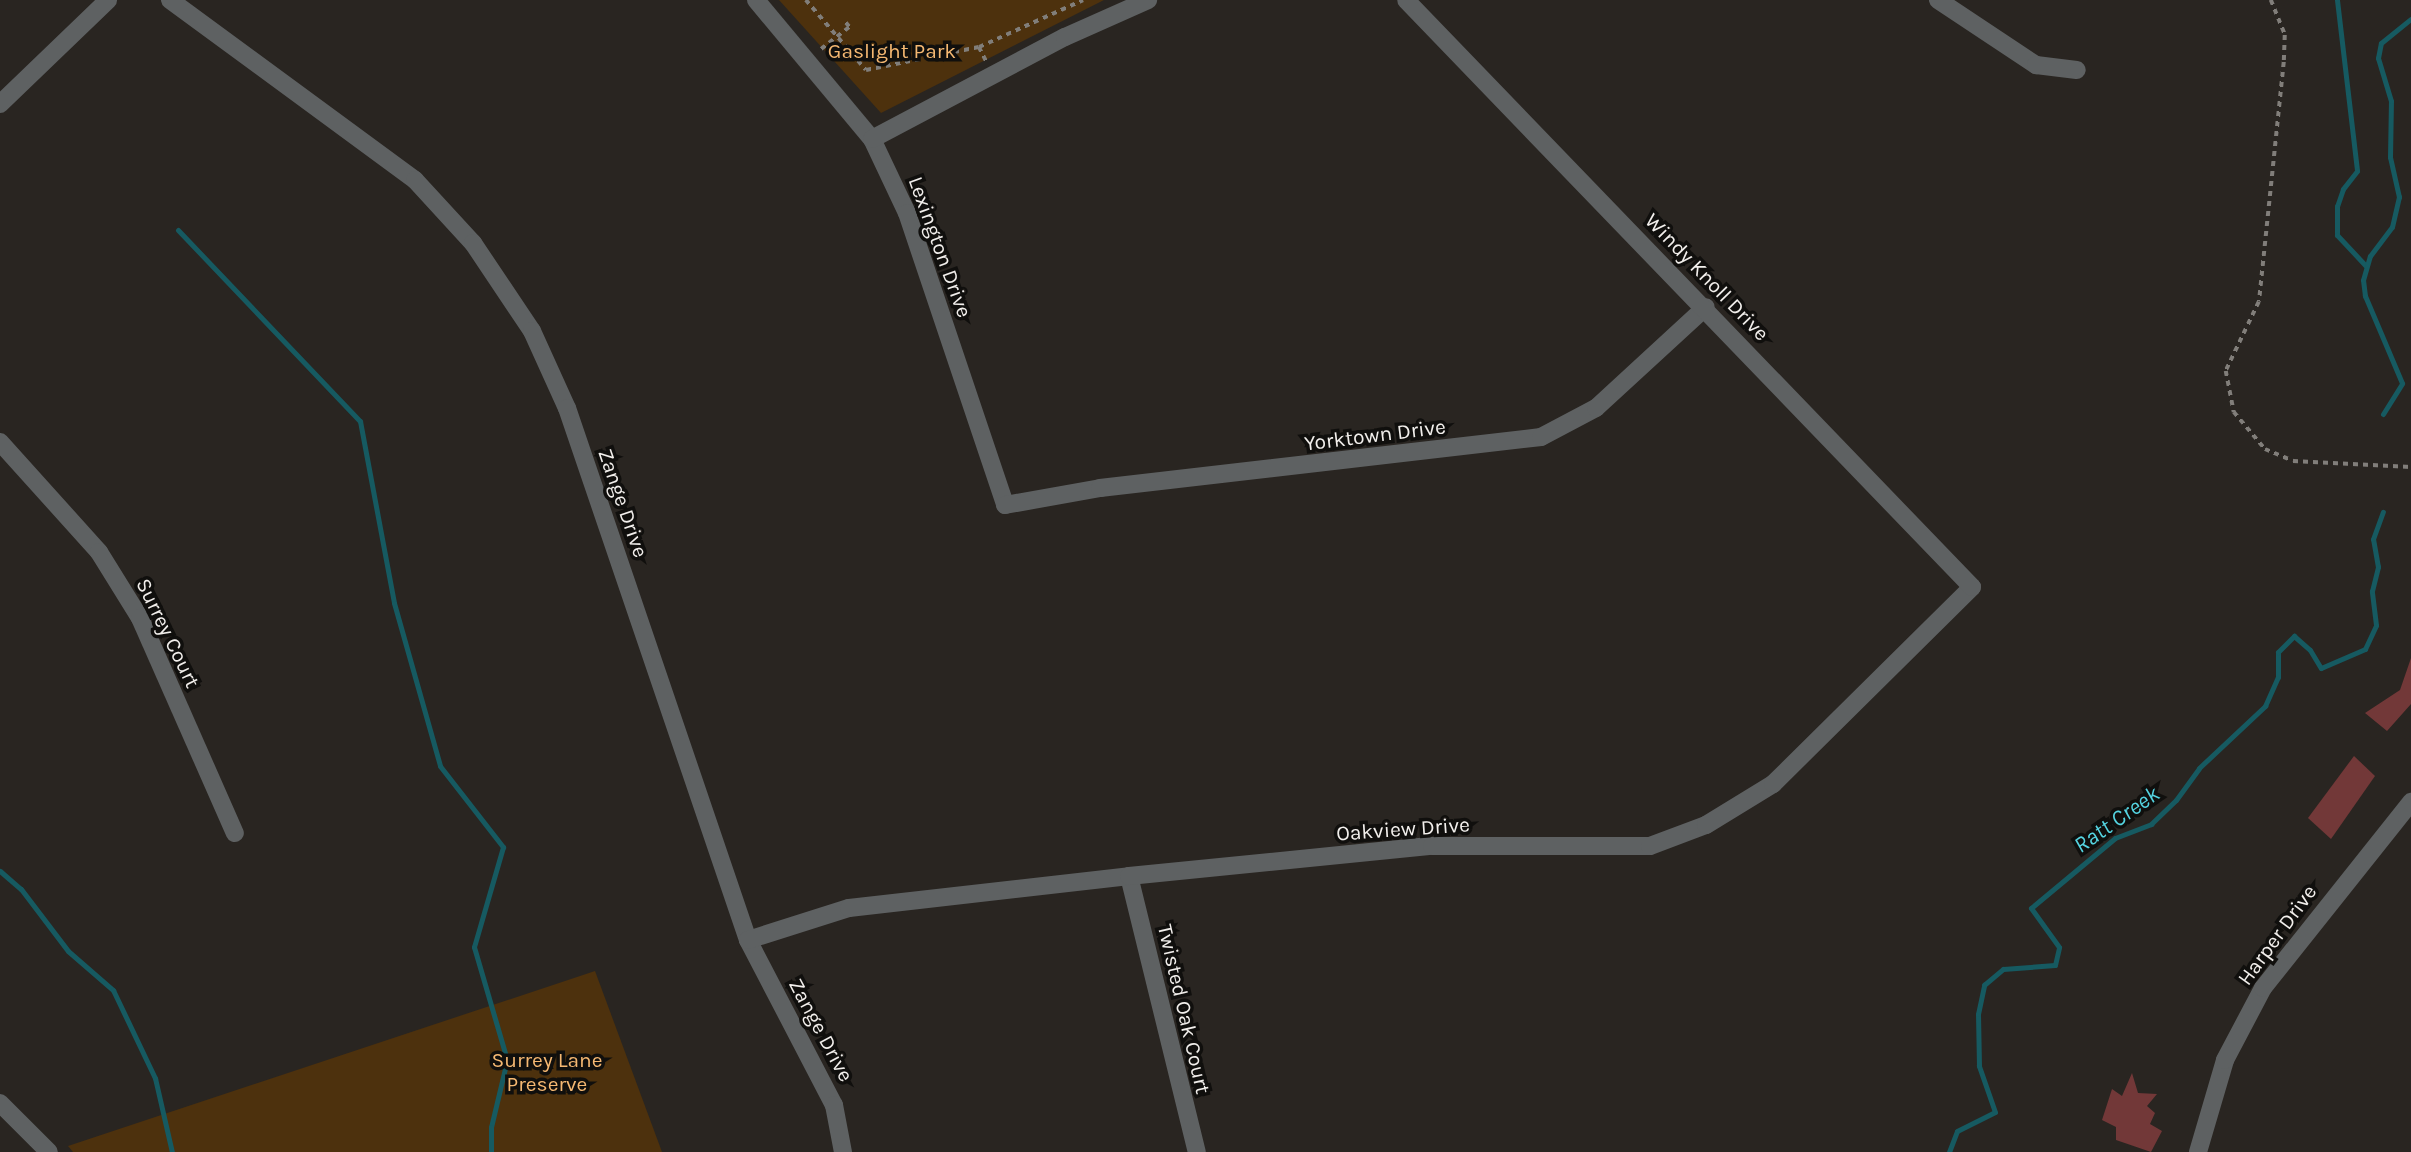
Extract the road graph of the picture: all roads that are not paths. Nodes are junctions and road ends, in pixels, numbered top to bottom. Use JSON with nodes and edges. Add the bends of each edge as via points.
{"nodes":[{"id":1,"x":108,"y":0,"type":"edge"},
{"id":2,"x":170,"y":0,"type":"edge"},
{"id":3,"x":756,"y":0,"type":"edge"},
{"id":4,"x":1147,"y":0,"type":"edge"},
{"id":5,"x":1406,"y":0,"type":"edge"},
{"id":6,"x":1938,"y":0,"type":"edge"},
{"id":7,"x":2077,"y":71,"type":"dead end"},
{"id":8,"x":0,"y":104,"type":"edge"},
{"id":9,"x":872,"y":139,"type":"junction"},
{"id":10,"x":1706,"y":307,"type":"junction"},
{"id":11,"x":0,"y":442,"type":"edge"},
{"id":12,"x":1005,"y":505,"type":"joint"},
{"id":13,"x":1972,"y":587,"type":"joint"},
{"id":14,"x":2411,"y":802,"type":"edge"},
{"id":15,"x":234,"y":833,"type":"dead end"},
{"id":16,"x":1129,"y":876,"type":"junction"},
{"id":17,"x":747,"y":940,"type":"junction"},
{"id":18,"x":0,"y":1103,"type":"edge"},
{"id":19,"x":49,"y":1152,"type":"edge"},
{"id":20,"x":843,"y":1152,"type":"edge"},
{"id":21,"x":1197,"y":1152,"type":"edge"},
{"id":22,"x":2198,"y":1152,"type":"edge"}],
"edges":[{"from":1,"to":8,"type":"street"},
{"from":2,"to":17,"type":"street","name":"Zange Drive","via":[[415,180],[473,243],[513,300],[554,374],[567,408]]},
{"from":3,"to":9,"type":"street","name":"Lexington Drive"},
{"from":4,"to":9,"type":"street","via":[[1065,37]]},
{"from":5,"to":10,"type":"street","name":"Windy Knoll Drive"},
{"from":6,"to":7,"type":"street","via":[[2036,65]]},
{"from":9,"to":12,"type":"street","name":"Lexington Drive","via":[[907,213]]},
{"from":10,"to":12,"type":"street","name":"Yorktown Drive","via":[[1596,408],[1541,437],[1100,488]]},
{"from":10,"to":13,"type":"street","name":"Windy Knoll Drive"},
{"from":11,"to":15,"type":"street","name":"Surrey Court","via":[[99,552],[140,618]]},
{"from":13,"to":16,"type":"street","name":"Oakview Drive","via":[[1773,784],[1676,838],[1622,848],[1432,846]]},
{"from":14,"to":22,"type":"street","name":"Harper Drive","via":[[2263,988],[2225,1059]]},
{"from":16,"to":17,"type":"street","name":"Oakview Drive","via":[[849,908]]},
{"from":16,"to":21,"type":"street","name":"Twisted Oak Court"},
{"from":17,"to":20,"type":"street","name":"Zange Drive","via":[[834,1105]]},
{"from":18,"to":19,"type":"street"}]}
